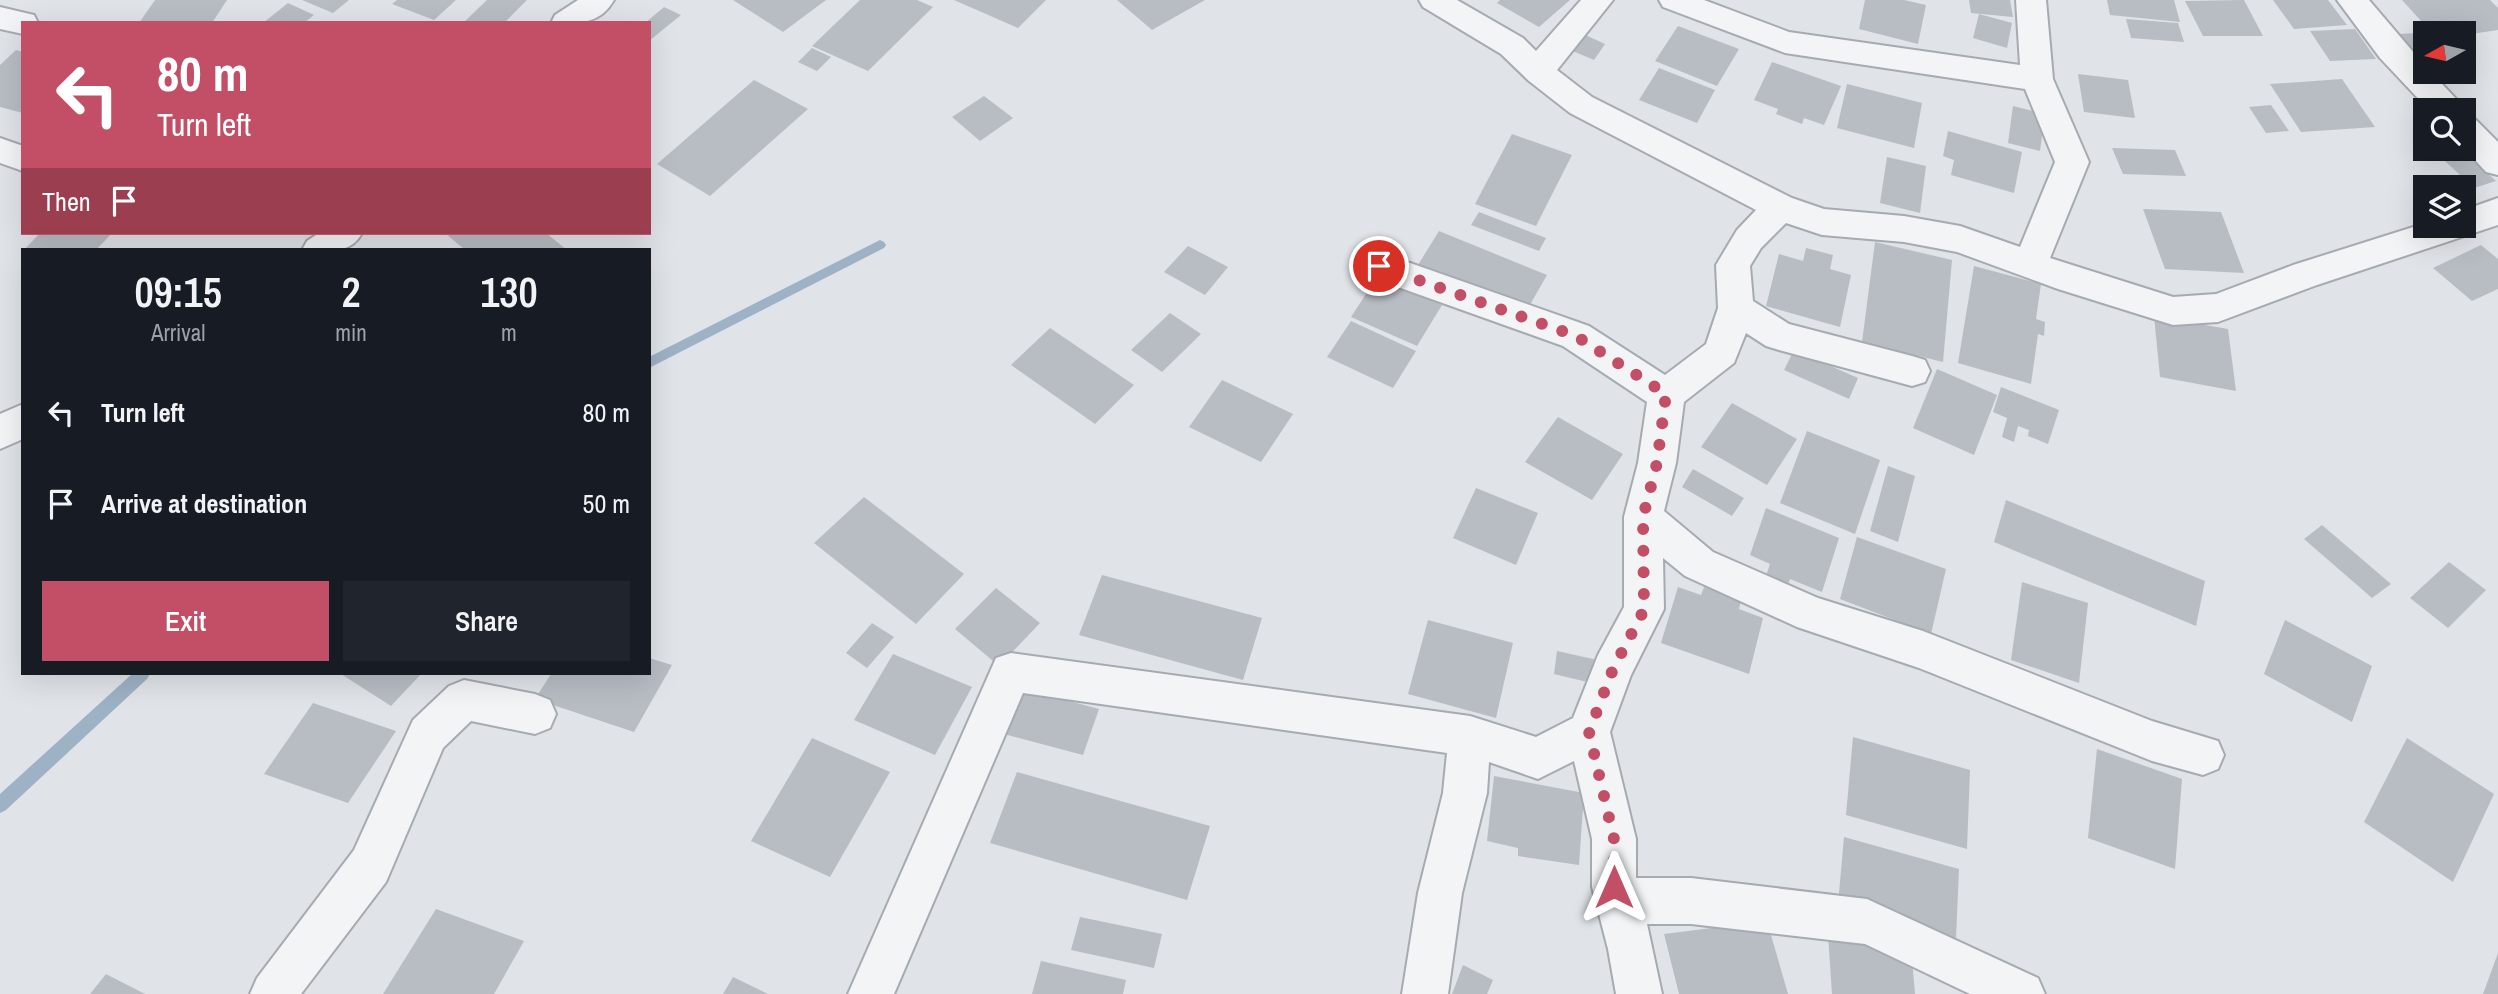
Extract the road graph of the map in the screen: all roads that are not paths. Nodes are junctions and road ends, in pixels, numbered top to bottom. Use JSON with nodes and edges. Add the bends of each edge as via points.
{"nodes":[{"id":1,"x":599,"y":0,"type":"edge"},
{"id":2,"x":1434,"y":0,"type":"edge"},
{"id":3,"x":1598,"y":0,"type":"edge"},
{"id":4,"x":1674,"y":0,"type":"edge"},
{"id":5,"x":2031,"y":0,"type":"edge"},
{"id":6,"x":2352,"y":0,"type":"edge"},
{"id":7,"x":0,"y":18,"type":"edge"},
{"id":8,"x":569,"y":21,"type":"edge"},
{"id":9,"x":21,"y":23,"type":"edge"},
{"id":10,"x":1540,"y":73,"type":"junction"},
{"id":11,"x":2037,"y":79,"type":"junction"},
{"id":12,"x":2437,"y":98,"type":"edge"},
{"id":13,"x":2476,"y":140,"type":"edge"},
{"id":14,"x":2498,"y":163,"type":"edge"},
{"id":15,"x":1780,"y":207,"type":"junction"},
{"id":16,"x":2498,"y":211,"type":"edge"},
{"id":17,"x":2476,"y":219,"type":"edge"},
{"id":18,"x":342,"y":235,"type":"edge"},
{"id":19,"x":2421,"y":238,"type":"edge"},
{"id":20,"x":322,"y":248,"type":"edge"},
{"id":21,"x":2031,"y":263,"type":"junction"},
{"id":22,"x":1379,"y":266,"type":"dead end"},
{"id":23,"x":1736,"y":309,"type":"junction"},
{"id":24,"x":1912,"y":371,"type":"dead end"},
{"id":25,"x":1666,"y":394,"type":"junction"},
{"id":26,"x":21,"y":421,"type":"edge"},
{"id":27,"x":0,"y":433,"type":"edge"},
{"id":28,"x":1643,"y":517,"type":"junction"},
{"id":29,"x":535,"y":714,"type":"dead end"},
{"id":30,"x":1589,"y":732,"type":"junction"},
{"id":31,"x":1470,"y":736,"type":"junction"},
{"id":32,"x":2203,"y":755,"type":"dead end"},
{"id":33,"x":1618,"y":901,"type":"junction"},
{"id":34,"x":273,"y":994,"type":"edge"},
{"id":35,"x":871,"y":994,"type":"edge"},
{"id":36,"x":1425,"y":994,"type":"edge"},
{"id":37,"x":1639,"y":994,"type":"edge"},
{"id":38,"x":2021,"y":994,"type":"edge"}],
"edges":[{"from":1,"to":8,"type":"street"},
{"from":2,"to":10,"type":"street","via":[[1511,46]]},
{"from":3,"to":10,"type":"street","via":[[1545,61]]},
{"from":4,"to":11,"type":"street","via":[[1785,42]]},
{"from":5,"to":11,"type":"street"},
{"from":6,"to":12,"type":"street"},
{"from":7,"to":9,"type":"street"},
{"from":10,"to":15,"type":"street","via":[[1581,105]]},
{"from":11,"to":21,"type":"street","via":[[2071,162]]},
{"from":13,"to":14,"type":"street"},
{"from":15,"to":21,"type":"street","via":[[1822,222],[1960,239]]},
{"from":15,"to":23,"type":"street","via":[[1749,239],[1733,265]]},
{"from":16,"to":17,"type":"street"},
{"from":18,"to":20,"type":"street"},
{"from":19,"to":21,"type":"street","via":[[2218,308],[2173,311]]},
{"from":22,"to":25,"type":"street","via":[[1576,336]]},
{"from":23,"to":24,"type":"street","via":[[1779,336]]},
{"from":23,"to":25,"type":"street","via":[[1721,353]]},
{"from":25,"to":28,"type":"street","via":[[1657,463]]},
{"from":26,"to":27,"type":"street"},
{"from":28,"to":30,"type":"street","via":[[1644,610],[1613,669]]},
{"from":28,"to":32,"type":"street","via":[[1699,564],[1811,614],[1923,650],[2152,741]]},
{"from":29,"to":34,"type":"street","via":[[464,700],[428,734],[370,866]]},
{"from":30,"to":31,"type":"street","via":[[1538,758]]},
{"from":30,"to":33,"type":"street","via":[[1614,839]]},
{"from":31,"to":35,"type":"street","via":[[1011,672]]},
{"from":31,"to":36,"type":"street","via":[[1465,793],[1440,893]]},
{"from":33,"to":37,"type":"street"},
{"from":33,"to":38,"type":"street","via":[[1691,901],[1867,922]]}]}
